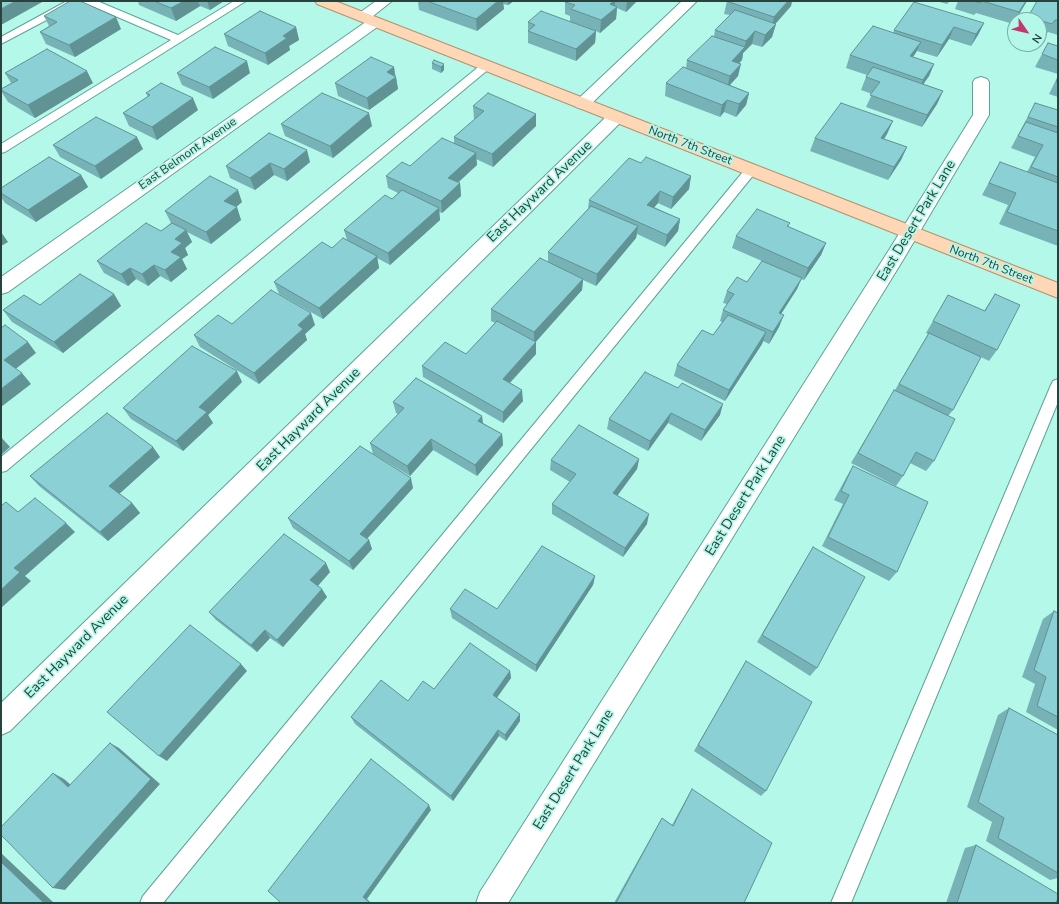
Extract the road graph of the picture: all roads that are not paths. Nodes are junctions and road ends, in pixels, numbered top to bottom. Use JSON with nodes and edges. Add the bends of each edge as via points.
{"nodes":[{"id":1,"x":241,"y":1,"type":"edge"},
{"id":2,"x":322,"y":1,"type":"edge"},
{"id":3,"x":385,"y":1,"type":"edge"},
{"id":4,"x":690,"y":1,"type":"edge"},
{"id":5,"x":369,"y":19,"type":"junction"},
{"id":6,"x":178,"y":39,"type":"junction"},
{"id":7,"x":1,"y":42,"type":"edge"},
{"id":8,"x":486,"y":66,"type":"junction"},
{"id":9,"x":981,"y":82,"type":"dead end"},
{"id":10,"x":582,"y":104,"type":"junction"},
{"id":11,"x":616,"y":117,"type":"junction"},
{"id":12,"x":1,"y":150,"type":"edge"},
{"id":13,"x":751,"y":170,"type":"junction"},
{"id":14,"x":910,"y":233,"type":"junction"},
{"id":15,"x":1,"y":287,"type":"edge"},
{"id":16,"x":1058,"y":291,"type":"edge"},
{"id":17,"x":1058,"y":385,"type":"edge"},
{"id":18,"x":1,"y":466,"type":"edge"},
{"id":19,"x":1,"y":722,"type":"edge"},
{"id":20,"x":150,"y":903,"type":"edge"},
{"id":21,"x":491,"y":903,"type":"edge"},
{"id":22,"x":841,"y":903,"type":"edge"}],
"edges":[{"from":1,"to":6,"type":"lane"},
{"from":2,"to":5,"type":"main road","name":"North 7th Street"},
{"from":3,"to":5,"type":"street","name":"East Belmont Avenue"},
{"from":4,"to":10,"type":"street"},
{"from":5,"to":8,"type":"main road","name":"North 7th Street"},
{"from":5,"to":15,"type":"street","name":"East Belmont Avenue"},
{"from":6,"to":7,"type":"lane","via":[[93,2],[71,3]]},
{"from":6,"to":12,"type":"lane"},
{"from":8,"to":10,"type":"main road","name":"North 7th Street"},
{"from":8,"to":18,"type":"lane"},
{"from":9,"to":14,"type":"street","name":"East Desert Park Lane","via":[[981,115]]},
{"from":10,"to":11,"type":"main road","name":"North 7th Street"},
{"from":11,"to":13,"type":"main road","name":"North 7th Street"},
{"from":11,"to":19,"type":"street","name":"East Hayward Avenue"},
{"from":13,"to":14,"type":"main road","name":"North 7th Street"},
{"from":13,"to":20,"type":"lane"},
{"from":14,"to":16,"type":"main road","name":"North 7th Street"},
{"from":14,"to":21,"type":"street","name":"East Desert Park Lane"},
{"from":17,"to":22,"type":"lane"}]}
